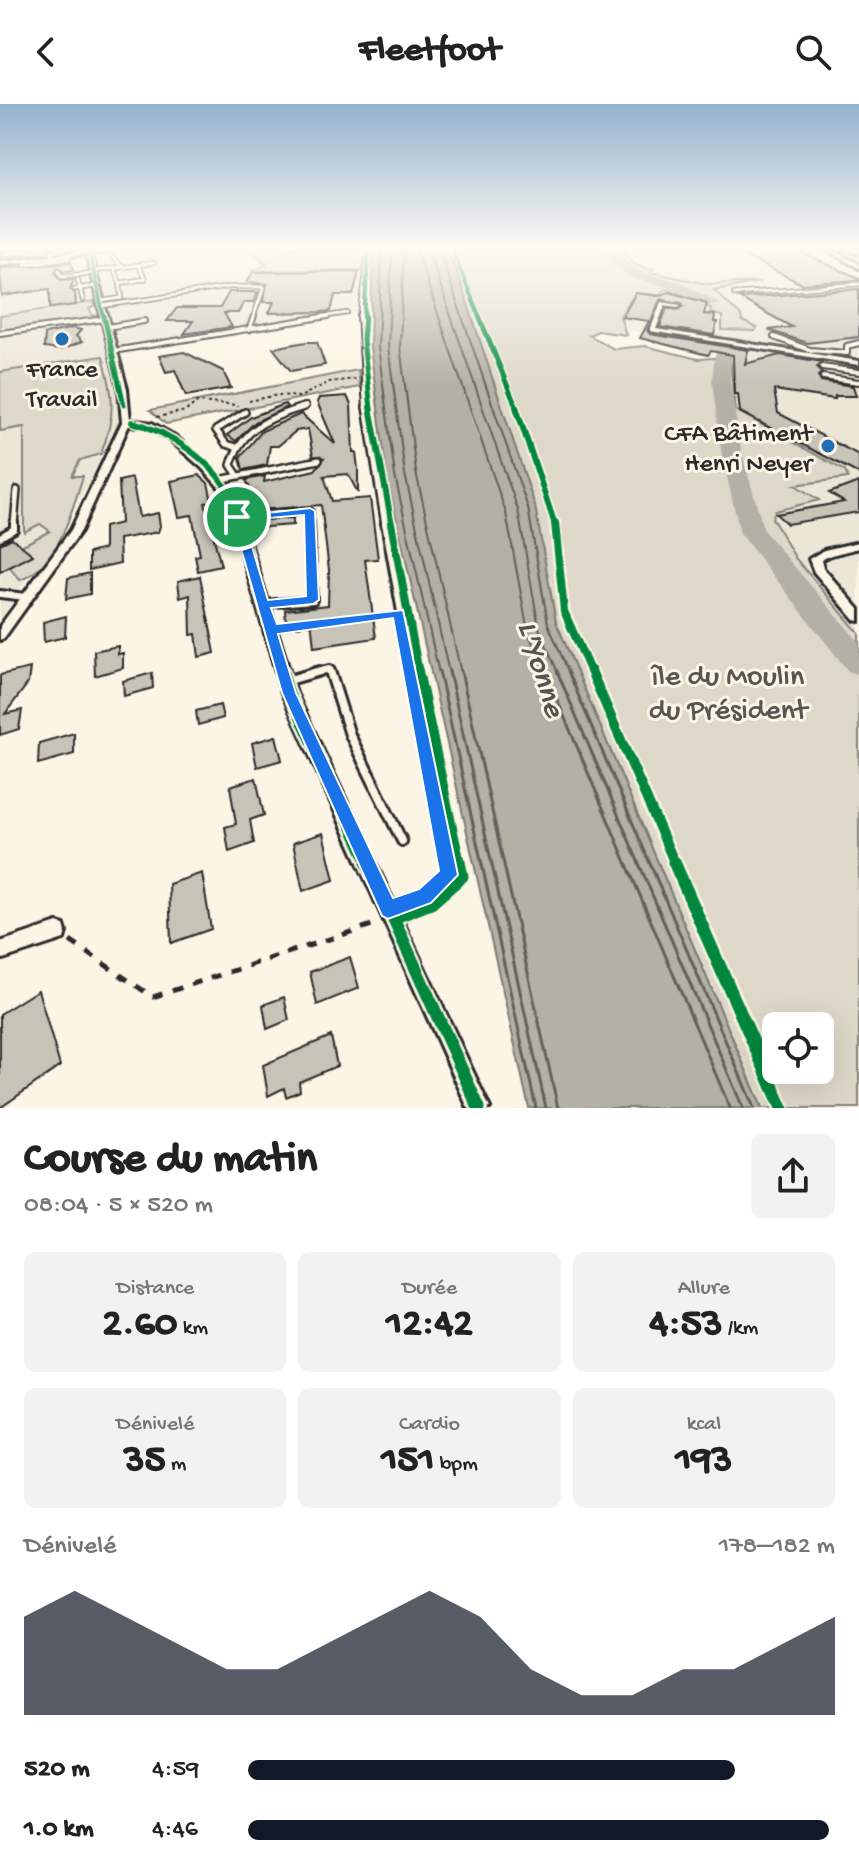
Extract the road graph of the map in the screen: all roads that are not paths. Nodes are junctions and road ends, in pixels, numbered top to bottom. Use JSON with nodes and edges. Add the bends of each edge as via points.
{"nodes":[{"id":1,"x":82,"y":294,"type":"edge"},
{"id":2,"x":99,"y":294,"type":"edge"},
{"id":3,"x":121,"y":294,"type":"edge"},
{"id":4,"x":178,"y":294,"type":"edge"},
{"id":5,"x":262,"y":294,"type":"edge"},
{"id":6,"x":362,"y":294,"type":"edge"},
{"id":7,"x":83,"y":301,"type":"dead end"},
{"id":8,"x":101,"y":304,"type":"junction"},
{"id":9,"x":678,"y":305,"type":"dead end"},
{"id":10,"x":347,"y":313,"type":"dead end"},
{"id":11,"x":144,"y":321,"type":"dead end"},
{"id":12,"x":106,"y":323,"type":"junction"},
{"id":13,"x":249,"y":330,"type":"junction"},
{"id":14,"x":0,"y":333,"type":"edge"},
{"id":15,"x":774,"y":337,"type":"dead end"},
{"id":16,"x":859,"y":343,"type":"edge"},
{"id":17,"x":113,"y":351,"type":"junction"},
{"id":18,"x":859,"y":363,"type":"edge"},
{"id":19,"x":822,"y":367,"type":"dead end"},
{"id":20,"x":859,"y":372,"type":"edge"},
{"id":21,"x":823,"y":377,"type":"dead end"},
{"id":22,"x":859,"y":382,"type":"edge"},
{"id":23,"x":306,"y":406,"type":"dead end"},
{"id":24,"x":245,"y":412,"type":"dead end"},
{"id":25,"x":133,"y":422,"type":"junction"},
{"id":26,"x":236,"y":447,"type":"junction"},
{"id":27,"x":319,"y":460,"type":"dead end"},
{"id":28,"x":237,"y":474,"type":"junction"},
{"id":29,"x":219,"y":480,"type":"junction"},
{"id":30,"x":17,"y":490,"type":"dead end"},
{"id":31,"x":237,"y":517,"type":"junction"},
{"id":32,"x":0,"y":537,"type":"edge"},
{"id":33,"x":859,"y":545,"type":"edge"},
{"id":34,"x":0,"y":594,"type":"edge"},
{"id":35,"x":26,"y":597,"type":"junction"},
{"id":36,"x":264,"y":604,"type":"junction"},
{"id":37,"x":859,"y":617,"type":"edge"},
{"id":38,"x":2,"y":631,"type":"edge"},
{"id":39,"x":286,"y":681,"type":"junction"},
{"id":40,"x":402,"y":841,"type":"dead end"},
{"id":41,"x":390,"y":913,"type":"junction"},
{"id":42,"x":57,"y":932,"type":"road end"},
{"id":43,"x":0,"y":951,"type":"edge"},
{"id":44,"x":479,"y":1108,"type":"edge"}],
"edges":[{"from":1,"to":7,"type":"lane"},
{"from":2,"to":8,"type":"street"},
{"from":3,"to":8,"type":"lane"},
{"from":4,"to":8,"type":"lane"},
{"from":5,"to":13,"type":"lane"},
{"from":6,"to":41,"type":"lane","via":[[362,379],[449,875],[425,896]]},
{"from":8,"to":12,"type":"street"},
{"from":9,"to":18,"type":"street","via":[[663,303],[652,330]]},
{"from":10,"to":13,"type":"lane"},
{"from":11,"to":12,"type":"lane"},
{"from":12,"to":14,"type":"lane"},
{"from":12,"to":17,"type":"street"},
{"from":13,"to":17,"type":"lane"},
{"from":15,"to":16,"type":"lane","via":[[837,353],[847,353],[847,346]]},
{"from":17,"to":25,"type":"street"},
{"from":19,"to":20,"type":"lane"},
{"from":21,"to":22,"type":"lane"},
{"from":23,"to":26,"type":"lane","via":[[265,421],[243,435]]},
{"from":24,"to":26,"type":"lane","via":[[216,430],[226,444]]},
{"from":25,"to":29,"type":"street","via":[[163,432]]},
{"from":25,"to":35,"type":"street","via":[[76,531]]},
{"from":26,"to":28,"type":"lane","via":[[231,465]]},
{"from":27,"to":28,"type":"lane"},
{"from":28,"to":29,"type":"lane"},
{"from":29,"to":31,"type":"street"},
{"from":30,"to":32,"type":"lane","via":[[14,529]]},
{"from":31,"to":36,"type":"street"},
{"from":31,"to":36,"type":"lane","via":[[310,511],[313,600]]},
{"from":33,"to":37,"type":"street","via":[[818,556],[815,564]]},
{"from":34,"to":35,"type":"lane"},
{"from":35,"to":38,"type":"street"},
{"from":36,"to":39,"type":"street"},
{"from":39,"to":40,"type":"lane","via":[[329,669],[350,735]]},
{"from":39,"to":41,"type":"street"},
{"from":41,"to":44,"type":"street"},
{"from":42,"to":43,"type":"street"}]}
